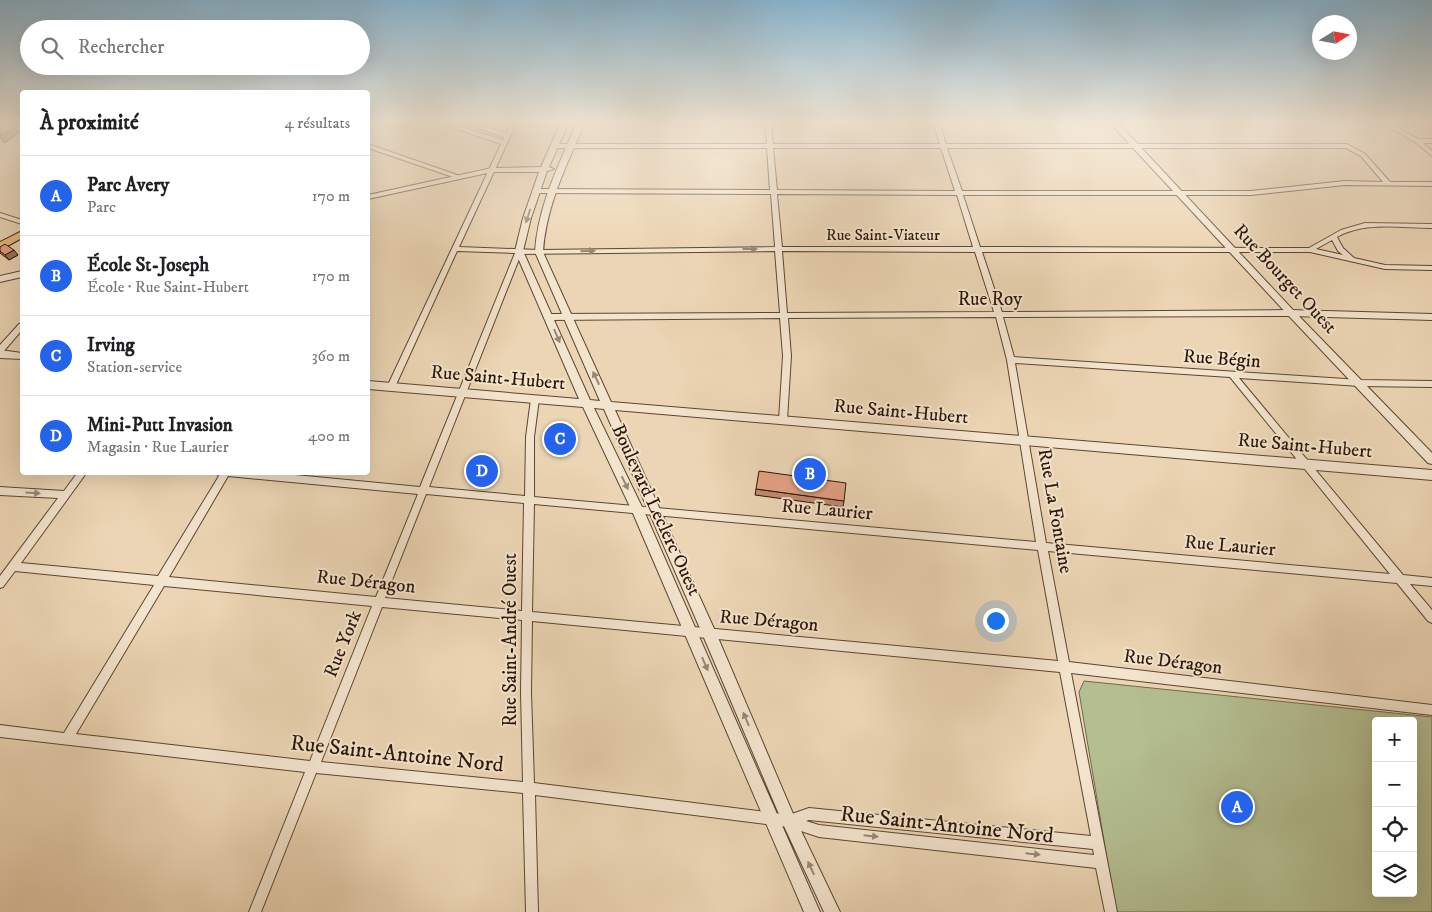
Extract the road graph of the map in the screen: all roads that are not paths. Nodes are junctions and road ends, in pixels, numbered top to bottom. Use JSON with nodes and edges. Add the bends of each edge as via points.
{"nodes":[{"id":1,"x":422,"y":165,"type":"edge"},
{"id":2,"x":495,"y":165,"type":"edge"},
{"id":3,"x":546,"y":165,"type":"edge"},
{"id":4,"x":563,"y":165,"type":"edge"},
{"id":5,"x":772,"y":165,"type":"edge"},
{"id":6,"x":950,"y":165,"type":"edge"},
{"id":7,"x":1153,"y":165,"type":"edge"},
{"id":8,"x":1372,"y":165,"type":"edge"},
{"id":9,"x":544,"y":169,"type":"junction"},
{"id":10,"x":561,"y":169,"type":"junction"},
{"id":11,"x":492,"y":170,"type":"junction"},
{"id":12,"x":458,"y":177,"type":"junction"},
{"id":13,"x":1388,"y":183,"type":"junction"},
{"id":14,"x":1432,"y":184,"type":"edge"},
{"id":15,"x":536,"y":191,"type":"junction"},
{"id":16,"x":553,"y":191,"type":"junction"},
{"id":17,"x":774,"y":193,"type":"junction"},
{"id":18,"x":959,"y":193,"type":"junction"},
{"id":19,"x":1182,"y":194,"type":"junction"},
{"id":20,"x":370,"y":197,"type":"edge"},
{"id":21,"x":0,"y":215,"type":"edge"},
{"id":22,"x":20,"y":221,"type":"edge"},
{"id":23,"x":1432,"y":226,"type":"edge"},
{"id":24,"x":20,"y":235,"type":"edge"},
{"id":25,"x":1334,"y":237,"type":"junction"},
{"id":26,"x":0,"y":247,"type":"edge"},
{"id":27,"x":455,"y":249,"type":"junction"},
{"id":28,"x":778,"y":249,"type":"junction"},
{"id":29,"x":978,"y":249,"type":"junction"},
{"id":30,"x":1234,"y":250,"type":"junction"},
{"id":31,"x":1310,"y":250,"type":"junction"},
{"id":32,"x":519,"y":252,"type":"junction"},
{"id":33,"x":539,"y":252,"type":"junction"},
{"id":34,"x":1353,"y":261,"type":"junction"},
{"id":35,"x":1432,"y":268,"type":"edge"},
{"id":36,"x":20,"y":274,"type":"edge"},
{"id":37,"x":529,"y":275,"type":"junction"},
{"id":38,"x":509,"y":278,"type":"junction"},
{"id":39,"x":0,"y":279,"type":"edge"},
{"id":40,"x":1290,"y":313,"type":"junction"},
{"id":41,"x":999,"y":315,"type":"junction"},
{"id":42,"x":783,"y":316,"type":"junction"},
{"id":43,"x":549,"y":317,"type":"junction"},
{"id":44,"x":568,"y":317,"type":"junction"},
{"id":45,"x":1432,"y":317,"type":"edge"},
{"id":46,"x":20,"y":328,"type":"edge"},
{"id":47,"x":0,"y":350,"type":"edge"},
{"id":48,"x":0,"y":354,"type":"edge"},
{"id":49,"x":20,"y":356,"type":"edge"},
{"id":50,"x":1011,"y":360,"type":"junction"},
{"id":51,"x":1233,"y":376,"type":"junction"},
{"id":52,"x":1360,"y":384,"type":"junction"},
{"id":53,"x":1432,"y":384,"type":"edge"},
{"id":54,"x":370,"y":385,"type":"edge"},
{"id":55,"x":391,"y":387,"type":"junction"},
{"id":56,"x":463,"y":393,"type":"junction"},
{"id":57,"x":535,"y":399,"type":"junction"},
{"id":58,"x":586,"y":404,"type":"junction"},
{"id":59,"x":609,"y":405,"type":"junction"},
{"id":60,"x":783,"y":420,"type":"junction"},
{"id":61,"x":1025,"y":440,"type":"junction"},
{"id":62,"x":1432,"y":460,"type":"edge"},
{"id":63,"x":1305,"y":464,"type":"junction"},
{"id":64,"x":1432,"y":474,"type":"edge"},
{"id":65,"x":81,"y":475,"type":"edge"},
{"id":66,"x":225,"y":475,"type":"edge"},
{"id":67,"x":248,"y":475,"type":"edge"},
{"id":68,"x":0,"y":491,"type":"edge"},
{"id":69,"x":424,"y":491,"type":"junction"},
{"id":70,"x":66,"y":496,"type":"junction"},
{"id":71,"x":529,"y":501,"type":"junction"},
{"id":72,"x":638,"y":510,"type":"junction"},
{"id":73,"x":655,"y":512,"type":"junction"},
{"id":74,"x":1042,"y":547,"type":"junction"},
{"id":75,"x":13,"y":567,"type":"junction"},
{"id":76,"x":1400,"y":579,"type":"junction"},
{"id":77,"x":162,"y":580,"type":"junction"},
{"id":78,"x":1432,"y":582,"type":"edge"},
{"id":79,"x":0,"y":584,"type":"edge"},
{"id":80,"x":380,"y":601,"type":"junction"},
{"id":81,"x":526,"y":615,"type":"junction"},
{"id":82,"x":1432,"y":618,"type":"edge"},
{"id":83,"x":691,"y":631,"type":"junction"},
{"id":84,"x":709,"y":633,"type":"junction"},
{"id":85,"x":1065,"y":667,"type":"junction"},
{"id":86,"x":1432,"y":710,"type":"edge"},
{"id":87,"x":0,"y":731,"type":"edge"},
{"id":88,"x":68,"y":739,"type":"junction"},
{"id":89,"x":313,"y":767,"type":"junction"},
{"id":90,"x":528,"y":788,"type":"junction"},
{"id":91,"x":771,"y":819,"type":"junction"},
{"id":92,"x":789,"y":821,"type":"junction"},
{"id":93,"x":1098,"y":843,"type":"junction"},
{"id":94,"x":1102,"y":862,"type":"junction"},
{"id":95,"x":255,"y":912,"type":"edge"},
{"id":96,"x":532,"y":912,"type":"edge"},
{"id":97,"x":812,"y":912,"type":"edge"},
{"id":98,"x":832,"y":912,"type":"edge"},
{"id":99,"x":1111,"y":912,"type":"edge"}],
"edges":[{"from":1,"to":12,"type":"street"},
{"from":2,"to":11,"type":"street"},
{"from":3,"to":9,"type":"street"},
{"from":4,"to":10,"type":"street","name":"Boulevard Leclerc Ouest"},
{"from":5,"to":17,"type":"street"},
{"from":6,"to":18,"type":"street","name":"Rue La Fontaine"},
{"from":7,"to":19,"type":"street","name":"Rue Bourget Ouest"},
{"from":8,"to":13,"type":"street"},
{"from":9,"to":10,"type":"street"},
{"from":9,"to":11,"type":"street"},
{"from":9,"to":15,"type":"street"},
{"from":10,"to":16,"type":"street","name":"Boulevard Leclerc Ouest"},
{"from":11,"to":12,"type":"street"},
{"from":11,"to":27,"type":"street"},
{"from":12,"to":20,"type":"street"},
{"from":13,"to":14,"type":"street"},
{"from":13,"to":19,"type":"street","via":[[1311,186],[1251,193]]},
{"from":15,"to":16,"type":"street"},
{"from":15,"to":32,"type":"street","one_way":true},
{"from":16,"to":17,"type":"street"},
{"from":16,"to":33,"type":"street","name":"Boulevard Leclerc Ouest","via":[[539,234]]},
{"from":17,"to":18,"type":"street"},
{"from":17,"to":28,"type":"street"},
{"from":18,"to":19,"type":"street"},
{"from":18,"to":29,"type":"street","name":"Rue La Fontaine"},
{"from":19,"to":30,"type":"street","name":"Rue Bourget Ouest"},
{"from":21,"to":22,"type":"street"},
{"from":23,"to":25,"type":"street","via":[[1366,225],[1342,231]]},
{"from":24,"to":26,"type":"main road"},
{"from":25,"to":31,"type":"street"},
{"from":25,"to":34,"type":"street","via":[[1340,249]]},
{"from":27,"to":32,"type":"street","name":"Rue Saint-Viateur"},
{"from":27,"to":55,"type":"street"},
{"from":28,"to":29,"type":"street","name":"Rue Saint-Viateur"},
{"from":33,"to":28,"type":"street","name":"Rue Saint-Viateur","one_way":true},
{"from":28,"to":42,"type":"street"},
{"from":29,"to":30,"type":"street","name":"Rue Saint-Viateur"},
{"from":29,"to":41,"type":"street","name":"Rue La Fontaine"},
{"from":30,"to":31,"type":"street","name":"Rue Saint-Viateur"},
{"from":30,"to":40,"type":"street","name":"Rue Bourget Ouest"},
{"from":31,"to":34,"type":"street"},
{"from":32,"to":33,"type":"street","name":"Rue Saint-Viateur"},
{"from":32,"to":37,"type":"street","name":"Boulevard Leclerc Ouest"},
{"from":32,"to":38,"type":"street","name":"Rue York"},
{"from":33,"to":44,"type":"street","name":"Boulevard Leclerc Ouest"},
{"from":34,"to":35,"type":"street","via":[[1385,267]]},
{"from":36,"to":39,"type":"street"},
{"from":37,"to":38,"type":"street","via":[[520,272]]},
{"from":37,"to":43,"type":"street","name":"Boulevard Leclerc Ouest"},
{"from":38,"to":56,"type":"street","name":"Rue York"},
{"from":40,"to":41,"type":"street","name":"Rue Roy"},
{"from":40,"to":45,"type":"street","name":"Rue Roy"},
{"from":40,"to":52,"type":"street","name":"Rue Bourget Ouest"},
{"from":41,"to":42,"type":"street","name":"Rue Roy"},
{"from":41,"to":50,"type":"street","name":"Rue La Fontaine"},
{"from":42,"to":44,"type":"street","name":"Rue Roy"},
{"from":42,"to":60,"type":"street","via":[[787,356]]},
{"from":43,"to":44,"type":"street","name":"Rue Roy"},
{"from":43,"to":58,"type":"street","name":"Boulevard Leclerc Ouest","one_way":true},
{"from":59,"to":44,"type":"street","name":"Boulevard Leclerc Ouest","one_way":true},
{"from":46,"to":47,"type":"street"},
{"from":48,"to":49,"type":"street"},
{"from":50,"to":51,"type":"street","name":"Rue Bégin"},
{"from":50,"to":61,"type":"street","name":"Rue La Fontaine"},
{"from":51,"to":52,"type":"street","name":"Rue Bégin"},
{"from":51,"to":63,"type":"street"},
{"from":52,"to":53,"type":"street","name":"Rue Bégin"},
{"from":52,"to":62,"type":"street","name":"Rue Bourget Ouest"},
{"from":54,"to":55,"type":"street","name":"Rue Saint-Hubert"},
{"from":55,"to":56,"type":"street","name":"Rue Saint-Hubert"},
{"from":56,"to":57,"type":"street","name":"Rue Saint-Hubert"},
{"from":56,"to":69,"type":"street","name":"Rue York"},
{"from":57,"to":58,"type":"street","name":"Rue Saint-Hubert"},
{"from":57,"to":71,"type":"street","name":"Rue Saint-André Ouest","via":[[530,437]]},
{"from":58,"to":59,"type":"street","name":"Rue Saint-Hubert"},
{"from":58,"to":72,"type":"street","name":"Boulevard Leclerc Ouest","one_way":true},
{"from":59,"to":60,"type":"street","name":"Rue Saint-Hubert"},
{"from":59,"to":73,"type":"street","name":"Boulevard Leclerc Ouest","via":[[611,416]]},
{"from":60,"to":61,"type":"street","name":"Rue Saint-Hubert"},
{"from":61,"to":63,"type":"street","name":"Rue Saint-Hubert"},
{"from":61,"to":74,"type":"street","name":"Rue La Fontaine"},
{"from":63,"to":64,"type":"street","name":"Rue Saint-Hubert"},
{"from":63,"to":76,"type":"street"},
{"from":65,"to":70,"type":"street"},
{"from":66,"to":77,"type":"street"},
{"from":67,"to":69,"type":"street","name":"Rue Laurier"},
{"from":68,"to":70,"type":"street","one_way":true},
{"from":69,"to":71,"type":"street","name":"Rue Laurier"},
{"from":69,"to":80,"type":"street","name":"Rue York"},
{"from":70,"to":75,"type":"street"},
{"from":71,"to":72,"type":"street","name":"Rue Laurier"},
{"from":71,"to":81,"type":"street","name":"Rue Saint-André Ouest"},
{"from":72,"to":73,"type":"street","name":"Rue Laurier"},
{"from":72,"to":83,"type":"street","name":"Boulevard Leclerc Ouest"},
{"from":73,"to":74,"type":"street","name":"Rue Laurier"},
{"from":73,"to":84,"type":"street","name":"Boulevard Leclerc Ouest"},
{"from":74,"to":76,"type":"street","name":"Rue Laurier"},
{"from":74,"to":85,"type":"street","name":"Rue La Fontaine"},
{"from":75,"to":77,"type":"street","name":"Rue Déragon"},
{"from":75,"to":79,"type":"street"},
{"from":76,"to":78,"type":"street","name":"Rue Laurier"},
{"from":76,"to":82,"type":"street"},
{"from":77,"to":80,"type":"street","name":"Rue Déragon"},
{"from":77,"to":88,"type":"street"},
{"from":80,"to":81,"type":"street","name":"Rue Déragon"},
{"from":80,"to":89,"type":"street","name":"Rue York"},
{"from":81,"to":83,"type":"street","name":"Rue Déragon"},
{"from":81,"to":90,"type":"street","name":"Rue Saint-André Ouest"},
{"from":83,"to":84,"type":"street","name":"Rue Déragon"},
{"from":83,"to":91,"type":"street","name":"Boulevard Leclerc Ouest","one_way":true},
{"from":84,"to":85,"type":"street","name":"Rue Déragon"},
{"from":92,"to":84,"type":"street","name":"Boulevard Leclerc Ouest","one_way":true},
{"from":85,"to":86,"type":"street","name":"Rue Déragon"},
{"from":85,"to":93,"type":"street","name":"Rue La Fontaine"},
{"from":87,"to":88,"type":"street","name":"Rue Saint-Antoine Nord"},
{"from":88,"to":89,"type":"street","name":"Rue Saint-Antoine Nord"},
{"from":89,"to":90,"type":"street","name":"Rue Saint-Antoine Nord"},
{"from":89,"to":95,"type":"street","name":"Rue York"},
{"from":90,"to":91,"type":"street","name":"Rue Saint-Antoine Nord"},
{"from":90,"to":96,"type":"street","name":"Rue Saint-André Ouest"},
{"from":91,"to":92,"type":"street","name":"Rue Saint-Antoine Nord"},
{"from":91,"to":97,"type":"street","name":"Boulevard Leclerc Ouest"},
{"from":92,"to":93,"type":"street","name":"Rue Saint-Antoine Nord","via":[[809,814]]},
{"from":92,"to":94,"type":"street","name":"Rue Saint-Antoine Nord","one_way":true,"via":[[819,831]]},
{"from":98,"to":92,"type":"street","name":"Boulevard Leclerc Ouest","one_way":true},
{"from":93,"to":94,"type":"street","name":"Rue La Fontaine"},
{"from":94,"to":99,"type":"street","name":"Rue La Fontaine"}]}
